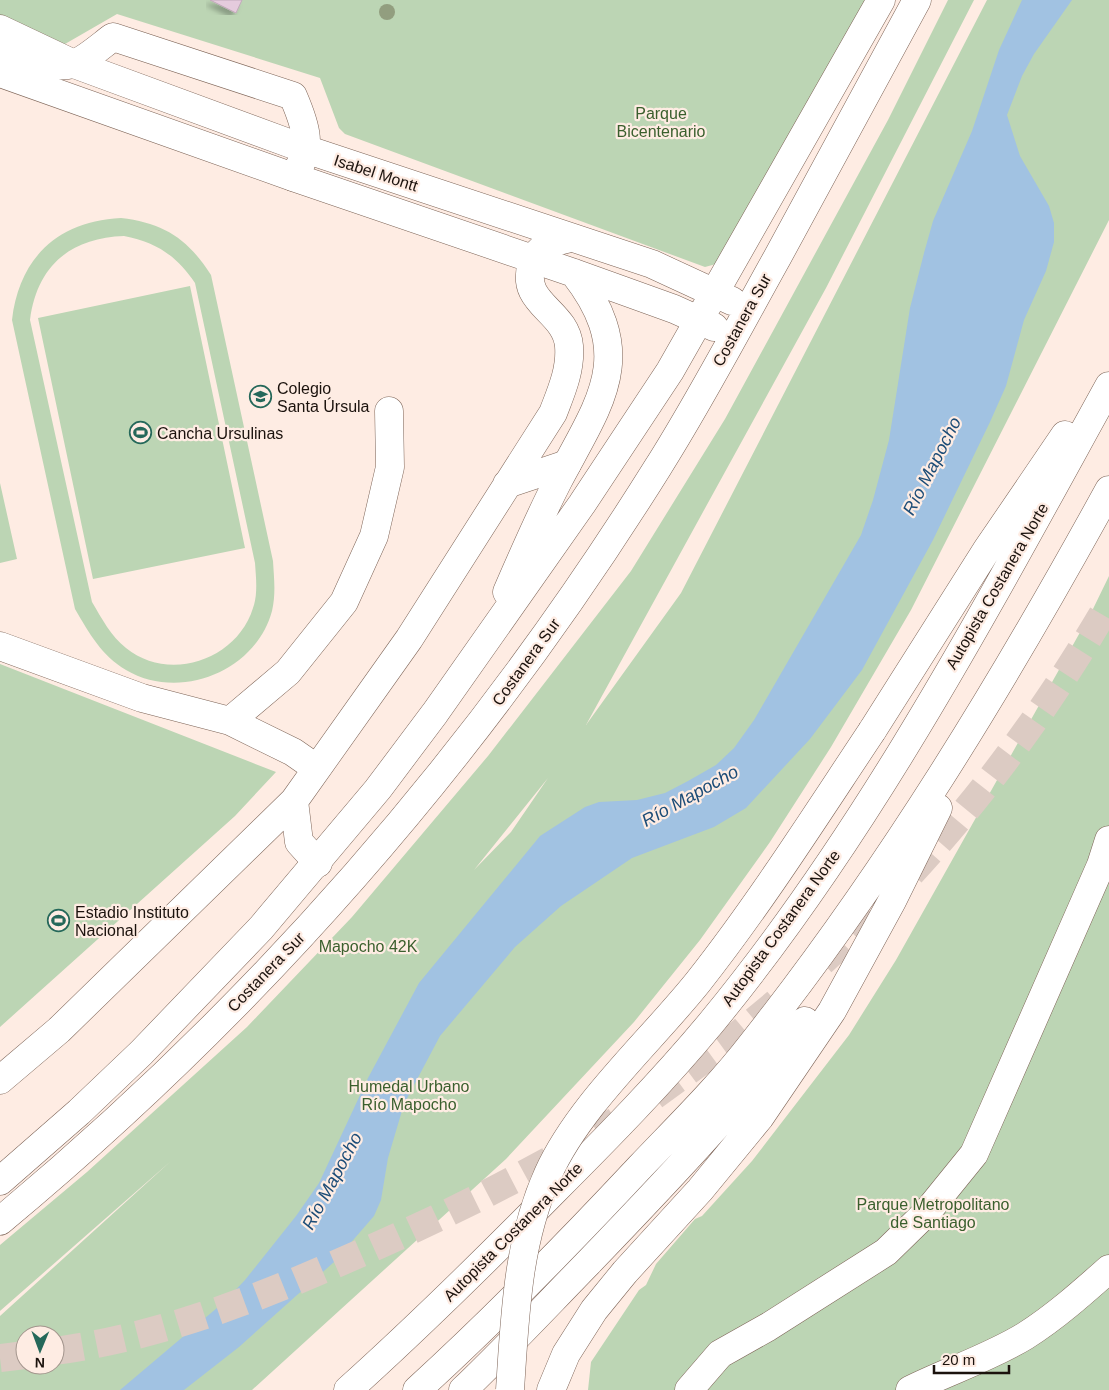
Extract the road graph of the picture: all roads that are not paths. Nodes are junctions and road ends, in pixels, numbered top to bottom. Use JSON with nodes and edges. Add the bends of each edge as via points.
{"nodes":[{"id":1,"x":881,"y":0,"type":"edge"},
{"id":2,"x":917,"y":0,"type":"edge"},
{"id":3,"x":0,"y":29,"type":"edge"},
{"id":4,"x":0,"y":48,"type":"edge"},
{"id":5,"x":74,"y":64,"type":"junction"},
{"id":6,"x":0,"y":73,"type":"edge"},
{"id":7,"x":305,"y":149,"type":"junction"},
{"id":8,"x":293,"y":177,"type":"junction"},
{"id":9,"x":571,"y":238,"type":"junction"},
{"id":10,"x":534,"y":259,"type":"junction"},
{"id":11,"x":574,"y":273,"type":"junction"},
{"id":12,"x":715,"y":292,"type":"junction"},
{"id":13,"x":749,"y":310,"type":"junction"},
{"id":14,"x":699,"y":319,"type":"junction"},
{"id":15,"x":733,"y":337,"type":"junction"},
{"id":16,"x":1109,"y":378,"type":"edge"},
{"id":17,"x":1109,"y":386,"type":"edge"},
{"id":18,"x":389,"y":411,"type":"dead end"},
{"id":19,"x":567,"y":464,"type":"junction"},
{"id":20,"x":507,"y":484,"type":"junction"},
{"id":21,"x":1109,"y":490,"type":"edge"},
{"id":22,"x":489,"y":635,"type":"junction"},
{"id":23,"x":0,"y":646,"type":"edge"},
{"id":24,"x":994,"y":692,"type":"junction"},
{"id":25,"x":230,"y":721,"type":"junction"},
{"id":26,"x":316,"y":768,"type":"junction"},
{"id":27,"x":294,"y":801,"type":"junction"},
{"id":28,"x":1109,"y":840,"type":"edge"},
{"id":29,"x":318,"y":863,"type":"junction"},
{"id":30,"x":872,"y":935,"type":"junction"},
{"id":31,"x":0,"y":1080,"type":"edge"},
{"id":32,"x":0,"y":1181,"type":"edge"},
{"id":33,"x":0,"y":1221,"type":"edge"},
{"id":34,"x":1109,"y":1269,"type":"edge"},
{"id":35,"x":348,"y":1390,"type":"edge"},
{"id":36,"x":417,"y":1390,"type":"edge"},
{"id":37,"x":463,"y":1390,"type":"edge"},
{"id":38,"x":510,"y":1390,"type":"edge"},
{"id":39,"x":551,"y":1390,"type":"edge"},
{"id":40,"x":689,"y":1390,"type":"edge"},
{"id":41,"x":910,"y":1390,"type":"edge"}],
"edges":[{"from":1,"to":12,"type":"main road","name":"Costanera Sur"},
{"from":2,"to":13,"type":"main road","name":"Costanera Sur"},
{"from":3,"to":5,"type":"main road"},
{"from":4,"to":5,"type":"main road","name":"Isabel Montt","via":[[40,62]]},
{"from":5,"to":7,"type":"main road","name":"Isabel Montt"},
{"from":5,"to":7,"type":"main road","via":[[112,37],[293,96],[306,126]]},
{"from":6,"to":8,"type":"main road","name":"Isabel Montt"},
{"from":7,"to":8,"type":"main road"},
{"from":7,"to":9,"type":"main road","name":"Isabel Montt"},
{"from":8,"to":10,"type":"main road","name":"Isabel Montt"},
{"from":9,"to":10,"type":"main road","via":[[548,243]]},
{"from":9,"to":12,"type":"main road","name":"Isabel Montt","via":[[652,264]]},
{"from":10,"to":11,"type":"main road","name":"Isabel Montt"},
{"from":10,"to":20,"type":"main road","via":[[528,278],[535,297],[561,323],[569,346],[565,383],[552,413]]},
{"from":11,"to":14,"type":"main road","name":"Isabel Montt"},
{"from":11,"to":19,"type":"main road","via":[[598,309],[605,330],[608,368],[600,403]]},
{"from":12,"to":13,"type":"main road","name":"Isabel Montt"},
{"from":12,"to":14,"type":"main road","name":"Costanera Sur"},
{"from":13,"to":15,"type":"main road","name":"Costanera Sur"},
{"from":14,"to":15,"type":"main road","name":"Isabel Montt"},
{"from":14,"to":22,"type":"main road","name":"Costanera Sur","via":[[670,371],[582,504]]},
{"from":15,"to":33,"type":"main road","name":"Costanera Sur","via":[[607,547],[505,692],[369,861],[244,996],[105,1130]]},
{"from":16,"to":38,"type":"main road","bridge":true,"via":[[1025,492],[872,731],[733,936],[584,1115],[558,1154],[540,1192],[524,1244],[515,1307]]},
{"from":17,"to":35,"type":"main road","name":"Autopista Costanera Norte","via":[[991,598],[889,770],[818,880],[750,973],[710,1024],[581,1164],[486,1261]]},
{"from":18,"to":25,"type":"main road","via":[[390,467],[374,536],[344,602],[288,672]]},
{"from":19,"to":20,"type":"main road"},
{"from":19,"to":22,"type":"main road","via":[[535,524]]},
{"from":20,"to":26,"type":"main road","via":[[409,639]]},
{"from":21,"to":24,"type":"main road"},
{"from":22,"to":29,"type":"main road","name":"Costanera Sur","via":[[378,789]]},
{"from":23,"to":25,"type":"main road","via":[[142,698]]},
{"from":24,"to":30,"type":"main road","via":[[892,901]]},
{"from":24,"to":36,"type":"main road","via":[[893,851],[751,1046],[701,1104],[549,1263]]},
{"from":25,"to":26,"type":"main road","via":[[293,752]]},
{"from":26,"to":27,"type":"main road"},
{"from":27,"to":29,"type":"main road","via":[[299,842]]},
{"from":27,"to":31,"type":"main road","via":[[60,1030]]},
{"from":28,"to":40,"type":"main road","via":[[974,1154],[927,1212],[886,1252],[720,1354]]},
{"from":29,"to":32,"type":"main road","name":"Costanera Sur","via":[[261,928],[141,1053]]},
{"from":30,"to":37,"type":"main road","via":[[773,1062],[703,1141]]},
{"from":30,"to":39,"type":"main road","via":[[832,1011],[760,1117],[604,1297],[566,1354]]},
{"from":34,"to":41,"type":"main road","via":[[1072,1302],[1024,1336],[971,1364]]}]}
